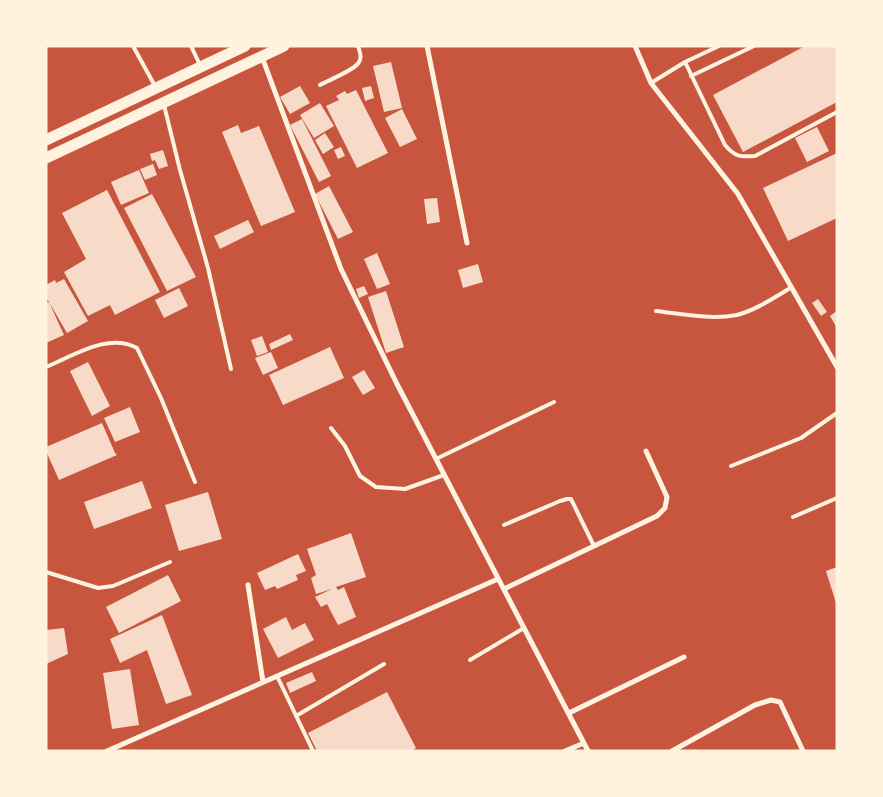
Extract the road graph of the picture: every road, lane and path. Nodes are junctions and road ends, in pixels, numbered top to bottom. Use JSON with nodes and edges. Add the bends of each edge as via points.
{"nodes":[{"id":1,"x":132,"y":46,"type":"edge"},
{"id":2,"x":191,"y":46,"type":"edge"},
{"id":3,"x":245,"y":46,"type":"edge"},
{"id":4,"x":284,"y":46,"type":"edge"},
{"id":5,"x":358,"y":46,"type":"edge"},
{"id":6,"x":427,"y":46,"type":"edge"},
{"id":7,"x":634,"y":46,"type":"edge"},
{"id":8,"x":719,"y":46,"type":"edge"},
{"id":9,"x":754,"y":46,"type":"edge"},
{"id":10,"x":262,"y":57,"type":"junction"},
{"id":11,"x":685,"y":62,"type":"junction"},
{"id":12,"x":201,"y":67,"type":"junction"},
{"id":13,"x":692,"y":76,"type":"junction"},
{"id":14,"x":651,"y":83,"type":"junction"},
{"id":15,"x":320,"y":85,"type":"dead end"},
{"id":16,"x":156,"y":88,"type":"junction"},
{"id":17,"x":164,"y":103,"type":"junction"},
{"id":18,"x":837,"y":112,"type":"edge"},
{"id":19,"x":46,"y":140,"type":"edge"},
{"id":20,"x":46,"y":158,"type":"edge"},
{"id":21,"x":467,"y":243,"type":"dead end"},
{"id":22,"x":792,"y":287,"type":"junction"},
{"id":23,"x":656,"y":311,"type":"dead end"},
{"id":24,"x":46,"y":367,"type":"edge"},
{"id":25,"x":837,"y":367,"type":"edge"},
{"id":26,"x":231,"y":369,"type":"dead end"},
{"id":27,"x":554,"y":402,"type":"dead end"},
{"id":28,"x":837,"y":413,"type":"edge"},
{"id":29,"x":331,"y":428,"type":"dead end"},
{"id":30,"x":646,"y":451,"type":"dead end"},
{"id":31,"x":436,"y":459,"type":"junction"},
{"id":32,"x":731,"y":466,"type":"dead end"},
{"id":33,"x":444,"y":475,"type":"junction"},
{"id":34,"x":195,"y":482,"type":"dead end"},
{"id":35,"x":837,"y":498,"type":"edge"},
{"id":36,"x":793,"y":517,"type":"dead end"},
{"id":37,"x":504,"y":525,"type":"dead end"},
{"id":38,"x":594,"y":546,"type":"junction"},
{"id":39,"x":170,"y":562,"type":"dead end"},
{"id":40,"x":46,"y":572,"type":"edge"},
{"id":41,"x":498,"y":579,"type":"junction"},
{"id":42,"x":248,"y":585,"type":"dead end"},
{"id":43,"x":504,"y":589,"type":"junction"},
{"id":44,"x":524,"y":628,"type":"junction"},
{"id":45,"x":684,"y":656,"type":"dead end"},
{"id":46,"x":470,"y":660,"type":"dead end"},
{"id":47,"x":384,"y":664,"type":"dead end"},
{"id":48,"x":277,"y":676,"type":"junction"},
{"id":49,"x":263,"y":682,"type":"junction"},
{"id":50,"x":569,"y":713,"type":"junction"},
{"id":51,"x":296,"y":716,"type":"junction"},
{"id":52,"x":584,"y":743,"type":"junction"},
{"id":53,"x":107,"y":751,"type":"edge"},
{"id":54,"x":313,"y":751,"type":"edge"},
{"id":55,"x":565,"y":751,"type":"edge"},
{"id":56,"x":588,"y":751,"type":"edge"},
{"id":57,"x":672,"y":751,"type":"edge"},
{"id":58,"x":803,"y":751,"type":"edge"}],
"edges":[{"from":1,"to":16,"type":"lane"},
{"from":2,"to":12,"type":"lane"},
{"from":3,"to":12,"type":"main road"},
{"from":4,"to":10,"type":"main road"},
{"from":5,"to":15,"type":"lane","via":[[361,54],[356,66]]},
{"from":6,"to":21,"type":"street"},
{"from":7,"to":14,"type":"street"},
{"from":8,"to":11,"type":"lane"},
{"from":9,"to":13,"type":"lane"},
{"from":10,"to":17,"type":"main road"},
{"from":10,"to":31,"type":"street","via":[[341,269]]},
{"from":11,"to":13,"type":"lane"},
{"from":11,"to":14,"type":"lane"},
{"from":12,"to":16,"type":"main road"},
{"from":13,"to":18,"type":"lane","via":[[725,146],[733,154],[744,157],[755,156]]},
{"from":14,"to":22,"type":"street","via":[[738,194]]},
{"from":16,"to":19,"type":"main road"},
{"from":17,"to":20,"type":"main road"},
{"from":17,"to":26,"type":"lane"},
{"from":22,"to":23,"type":"lane","via":[[753,309],[737,314],[713,317]]},
{"from":22,"to":25,"type":"street"},
{"from":24,"to":34,"type":"lane","via":[[103,343],[123,342],[137,348]]},
{"from":27,"to":31,"type":"lane"},
{"from":28,"to":32,"type":"lane","via":[[801,438]]},
{"from":29,"to":33,"type":"lane","via":[[345,446],[360,476],[376,486],[405,489]]},
{"from":30,"to":38,"type":"street","via":[[667,497],[665,508],[657,516]]},
{"from":31,"to":33,"type":"street"},
{"from":33,"to":41,"type":"street"},
{"from":35,"to":36,"type":"lane"},
{"from":37,"to":38,"type":"lane","via":[[567,499],[571,500]]},
{"from":38,"to":43,"type":"street"},
{"from":39,"to":40,"type":"lane","via":[[113,586],[98,588]]},
{"from":41,"to":43,"type":"street"},
{"from":41,"to":48,"type":"street"},
{"from":42,"to":49,"type":"street"},
{"from":43,"to":44,"type":"street"},
{"from":44,"to":46,"type":"lane"},
{"from":44,"to":50,"type":"street"},
{"from":45,"to":50,"type":"street"},
{"from":47,"to":51,"type":"lane"},
{"from":48,"to":49,"type":"street"},
{"from":48,"to":51,"type":"lane"},
{"from":49,"to":53,"type":"street"},
{"from":50,"to":52,"type":"street"},
{"from":51,"to":54,"type":"lane"},
{"from":52,"to":55,"type":"street"},
{"from":52,"to":56,"type":"street"},
{"from":57,"to":58,"type":"street","via":[[755,705],[771,700],[780,702]]}]}
